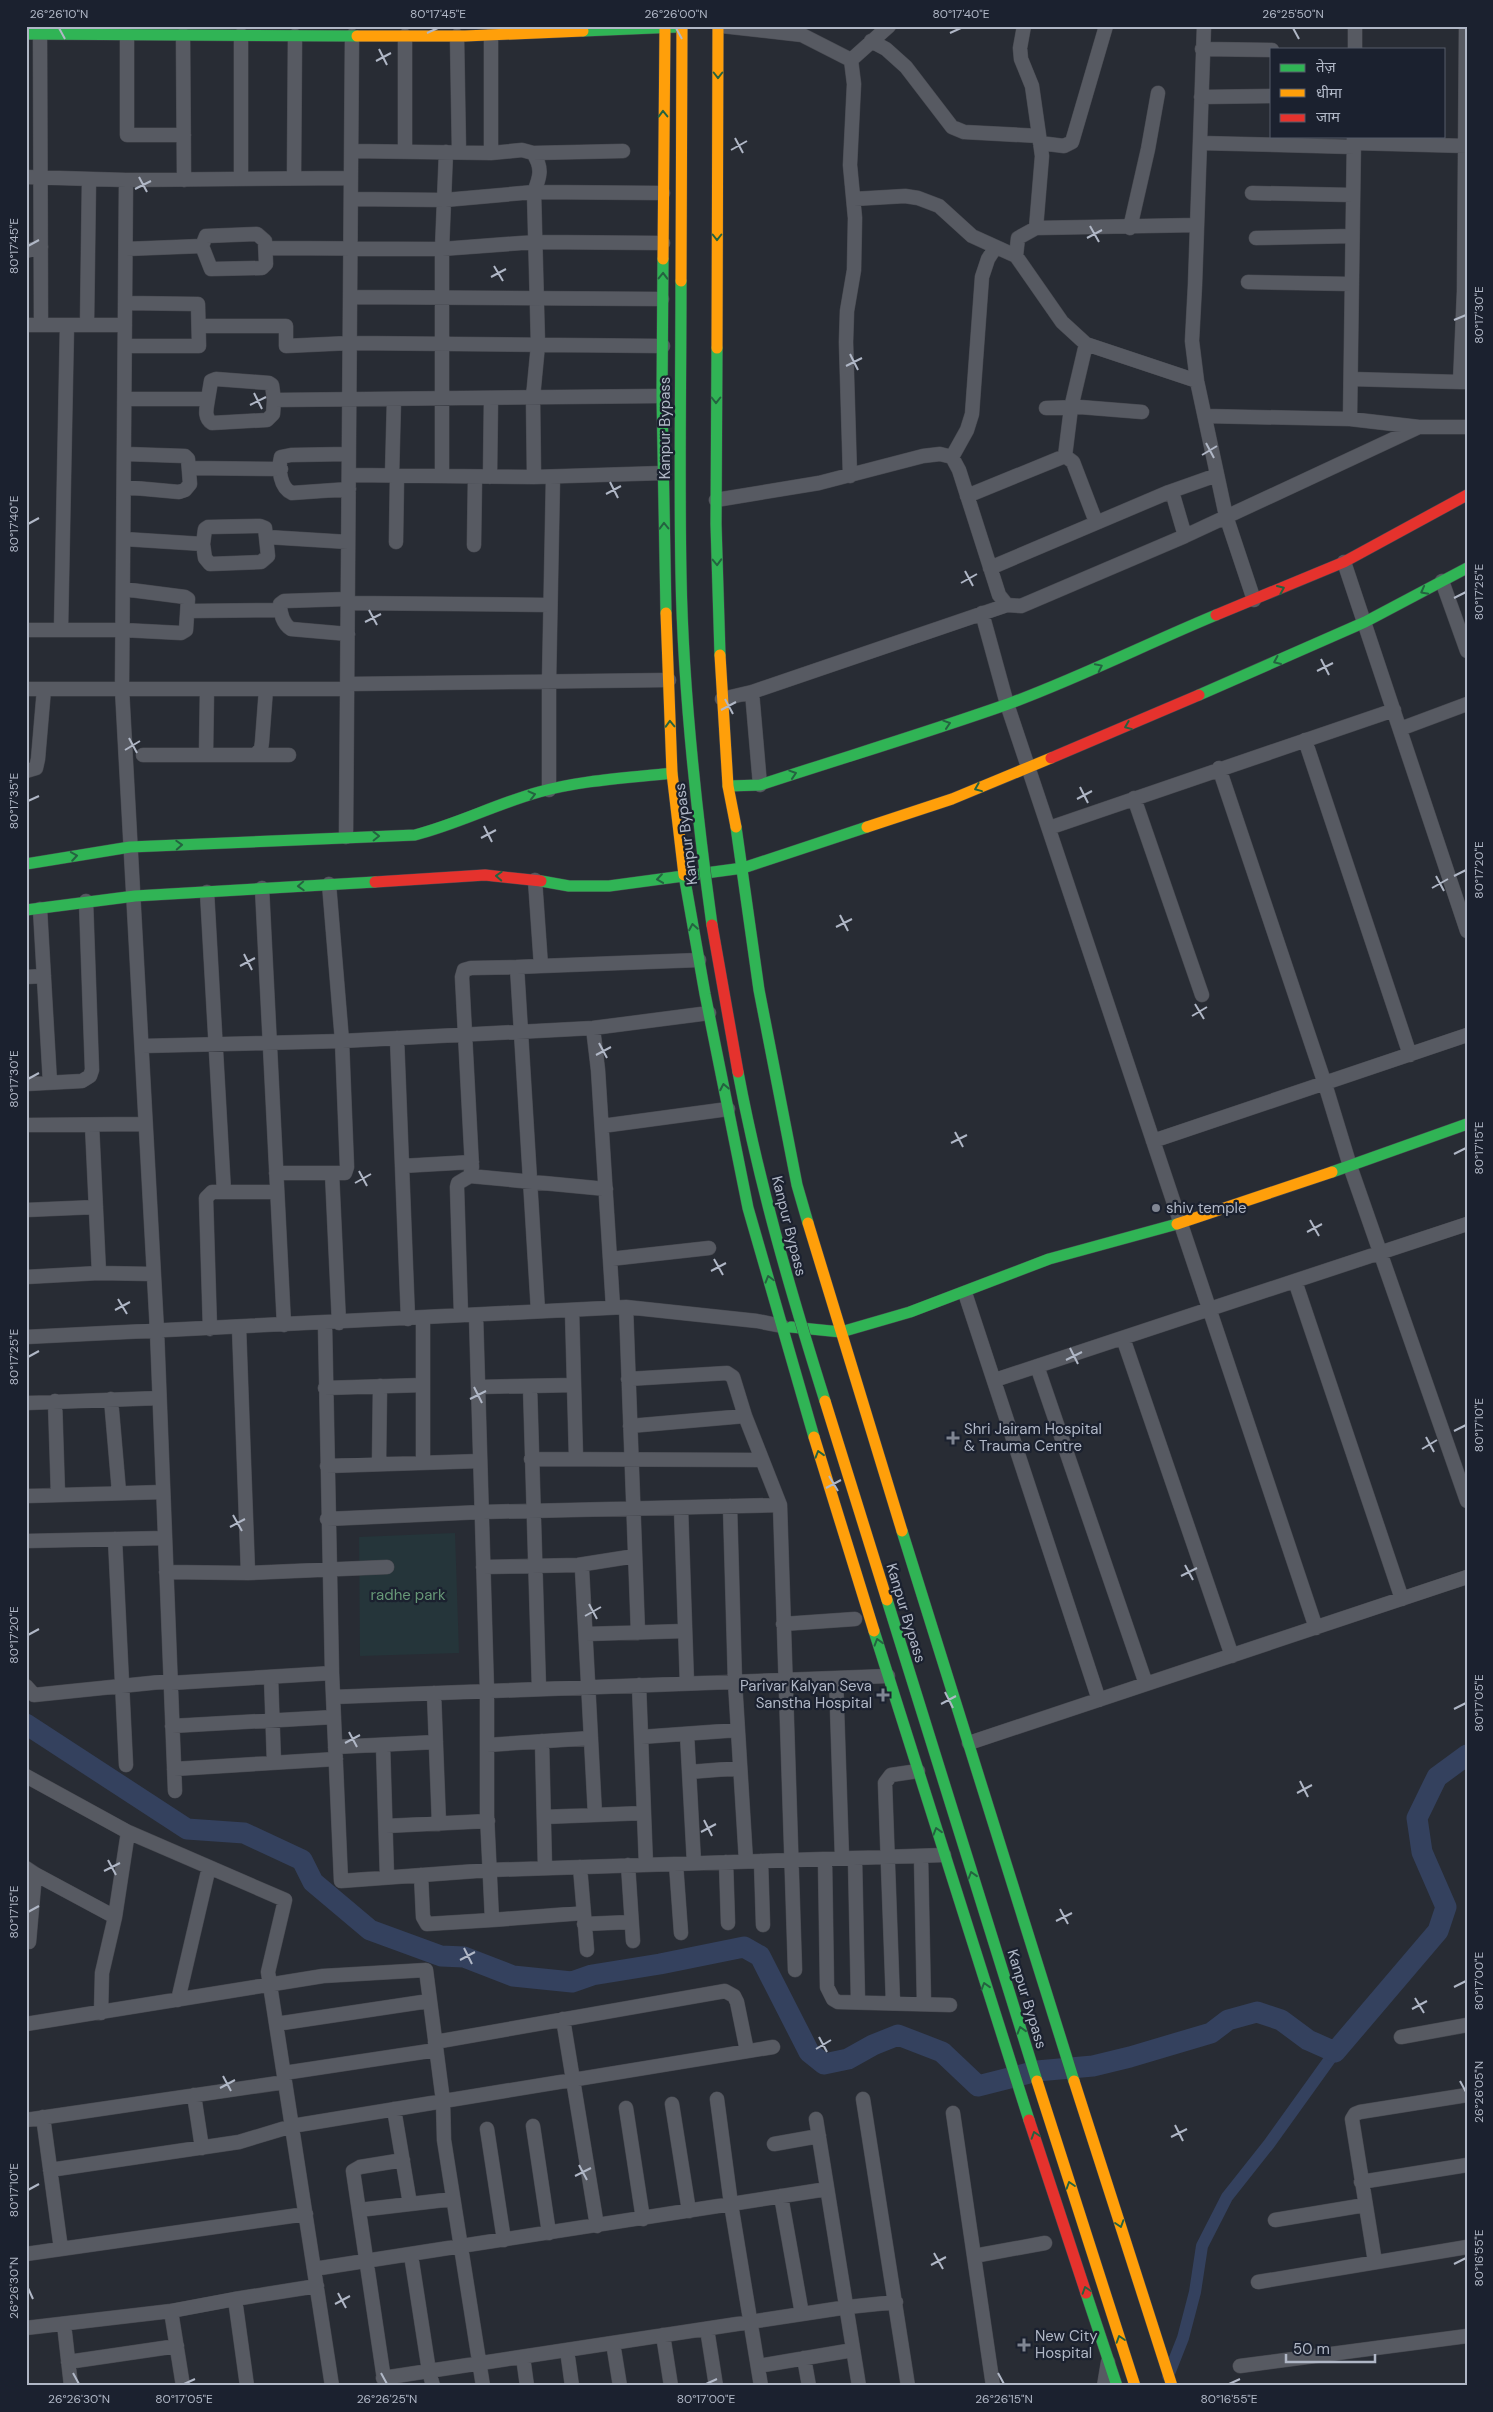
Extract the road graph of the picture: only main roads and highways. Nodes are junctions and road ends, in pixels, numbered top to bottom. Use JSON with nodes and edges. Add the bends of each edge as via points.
{"nodes":[{"id":1,"x":665,"y":26,"type":"edge"},
{"id":2,"x":682,"y":26,"type":"edge"},
{"id":3,"x":693,"y":26,"type":"edge"},
{"id":4,"x":720,"y":26,"type":"edge"},
{"id":5,"x":586,"y":28,"type":"edge"},
{"id":6,"x":92,"y":30,"type":"edge"},
{"id":7,"x":42,"y":32,"type":"edge"},
{"id":8,"x":1467,"y":496,"type":"edge"},
{"id":9,"x":1467,"y":568,"type":"edge"},
{"id":10,"x":672,"y":772,"type":"junction"},
{"id":11,"x":728,"y":786,"type":"junction"},
{"id":12,"x":719,"y":862,"type":"dead end"},
{"id":13,"x":26,"y":864,"type":"edge"},
{"id":14,"x":743,"y":868,"type":"junction"},
{"id":15,"x":684,"y":876,"type":"junction"},
{"id":16,"x":722,"y":880,"type":"dead end"},
{"id":17,"x":33,"y":909,"type":"edge"},
{"id":18,"x":1467,"y":1124,"type":"edge"},
{"id":19,"x":816,"y":1321,"type":"dead end"},
{"id":20,"x":782,"y":1326,"type":"junction"},
{"id":21,"x":840,"y":1332,"type":"junction"},
{"id":22,"x":822,"y":1339,"type":"dead end"},
{"id":23,"x":1117,"y":2386,"type":"edge"},
{"id":24,"x":1135,"y":2386,"type":"edge"},
{"id":25,"x":1172,"y":2386,"type":"edge"}],
"edges":[{"from":1,"to":3,"type":"main road"},
{"from":1,"to":5,"type":"main road"},
{"from":10,"to":1,"type":"main road","one_way":true,"via":[[662,396]]},
{"from":24,"to":2,"type":"main road","name":"Kanpur Bypass","one_way":true,"bridge":true,"via":[[786,1277],[748,1125],[718,966],[689,729],[680,487]]},
{"from":4,"to":11,"type":"main road","one_way":true,"via":[[716,500]]},
{"from":5,"to":6,"type":"main road","via":[[458,36],[127,35]]},
{"from":6,"to":7,"type":"main road"},
{"from":11,"to":8,"type":"main road","one_way":true,"via":[[760,785],[1007,704],[1087,673],[1148,643],[1344,562]]},
{"from":9,"to":14,"type":"main road","one_way":true,"via":[[1365,622],[1158,714],[952,798]]},
{"from":13,"to":10,"type":"main road","one_way":true,"via":[[130,847],[415,836],[444,829],[521,797],[549,790]]},
{"from":10,"to":15,"type":"main road"},
{"from":11,"to":14,"type":"main road"},
{"from":12,"to":16,"type":"main road","name":"Kanpur Bypass"},
{"from":14,"to":15,"type":"main road"},
{"from":14,"to":21,"type":"main road","via":[[759,990],[797,1184]]},
{"from":15,"to":17,"type":"main road","one_way":true,"via":[[610,886],[569,886],[485,876],[135,896]]},
{"from":20,"to":15,"type":"main road","one_way":true,"via":[[748,1208]]},
{"from":18,"to":21,"type":"main road","via":[[1181,1223],[1049,1258],[910,1312]]},
{"from":19,"to":22,"type":"main road"},
{"from":20,"to":21,"type":"main road"},
{"from":23,"to":20,"type":"main road","one_way":true,"via":[[944,1855]]},
{"from":21,"to":25,"type":"main road","one_way":true}]}
